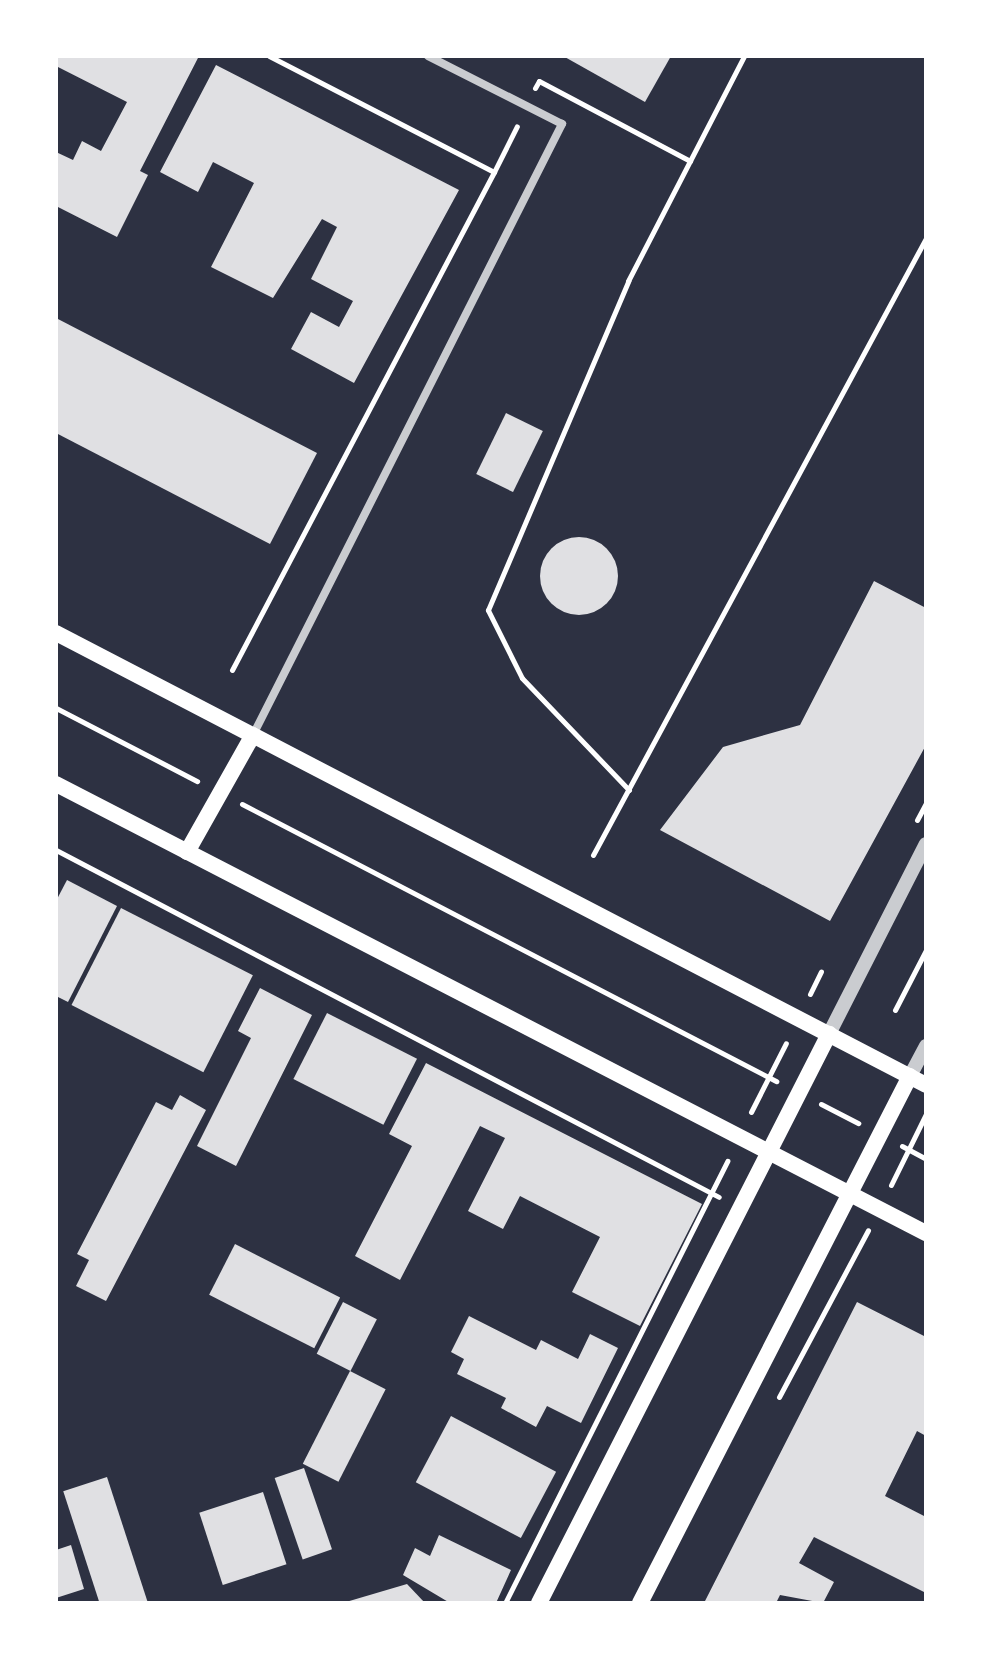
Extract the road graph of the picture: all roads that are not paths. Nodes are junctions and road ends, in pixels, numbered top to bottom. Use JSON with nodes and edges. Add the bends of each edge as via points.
{"nodes":[{"id":1,"x":428,"y":56,"type":"edge"},
{"id":2,"x":56,"y":633,"type":"edge"},
{"id":3,"x":253,"y":735,"type":"junction"},
{"id":4,"x":56,"y":784,"type":"edge"},
{"id":5,"x":926,"y":844,"type":"edge"},
{"id":6,"x":187,"y":852,"type":"junction"},
{"id":7,"x":829,"y":1034,"type":"junction"},
{"id":8,"x":926,"y":1046,"type":"edge"},
{"id":9,"x":910,"y":1076,"type":"junction"},
{"id":10,"x":926,"y":1085,"type":"edge"},
{"id":11,"x":772,"y":1155,"type":"junction"},
{"id":12,"x":849,"y":1193,"type":"junction"},
{"id":13,"x":926,"y":1233,"type":"edge"},
{"id":14,"x":539,"y":1603,"type":"edge"},
{"id":15,"x":640,"y":1603,"type":"edge"}],
"edges":[{"from":1,"to":3,"type":"street","via":[[562,124]]},
{"from":2,"to":3,"type":"main road"},
{"from":3,"to":6,"type":"main road"},
{"from":3,"to":7,"type":"main road"},
{"from":4,"to":6,"type":"main road"},
{"from":5,"to":7,"type":"street"},
{"from":6,"to":11,"type":"main road"},
{"from":7,"to":9,"type":"main road"},
{"from":7,"to":11,"type":"main road"},
{"from":8,"to":9,"type":"street"},
{"from":9,"to":10,"type":"main road"},
{"from":9,"to":12,"type":"main road"},
{"from":11,"to":12,"type":"main road"},
{"from":11,"to":14,"type":"main road"},
{"from":12,"to":13,"type":"main road"},
{"from":12,"to":15,"type":"main road"}]}
